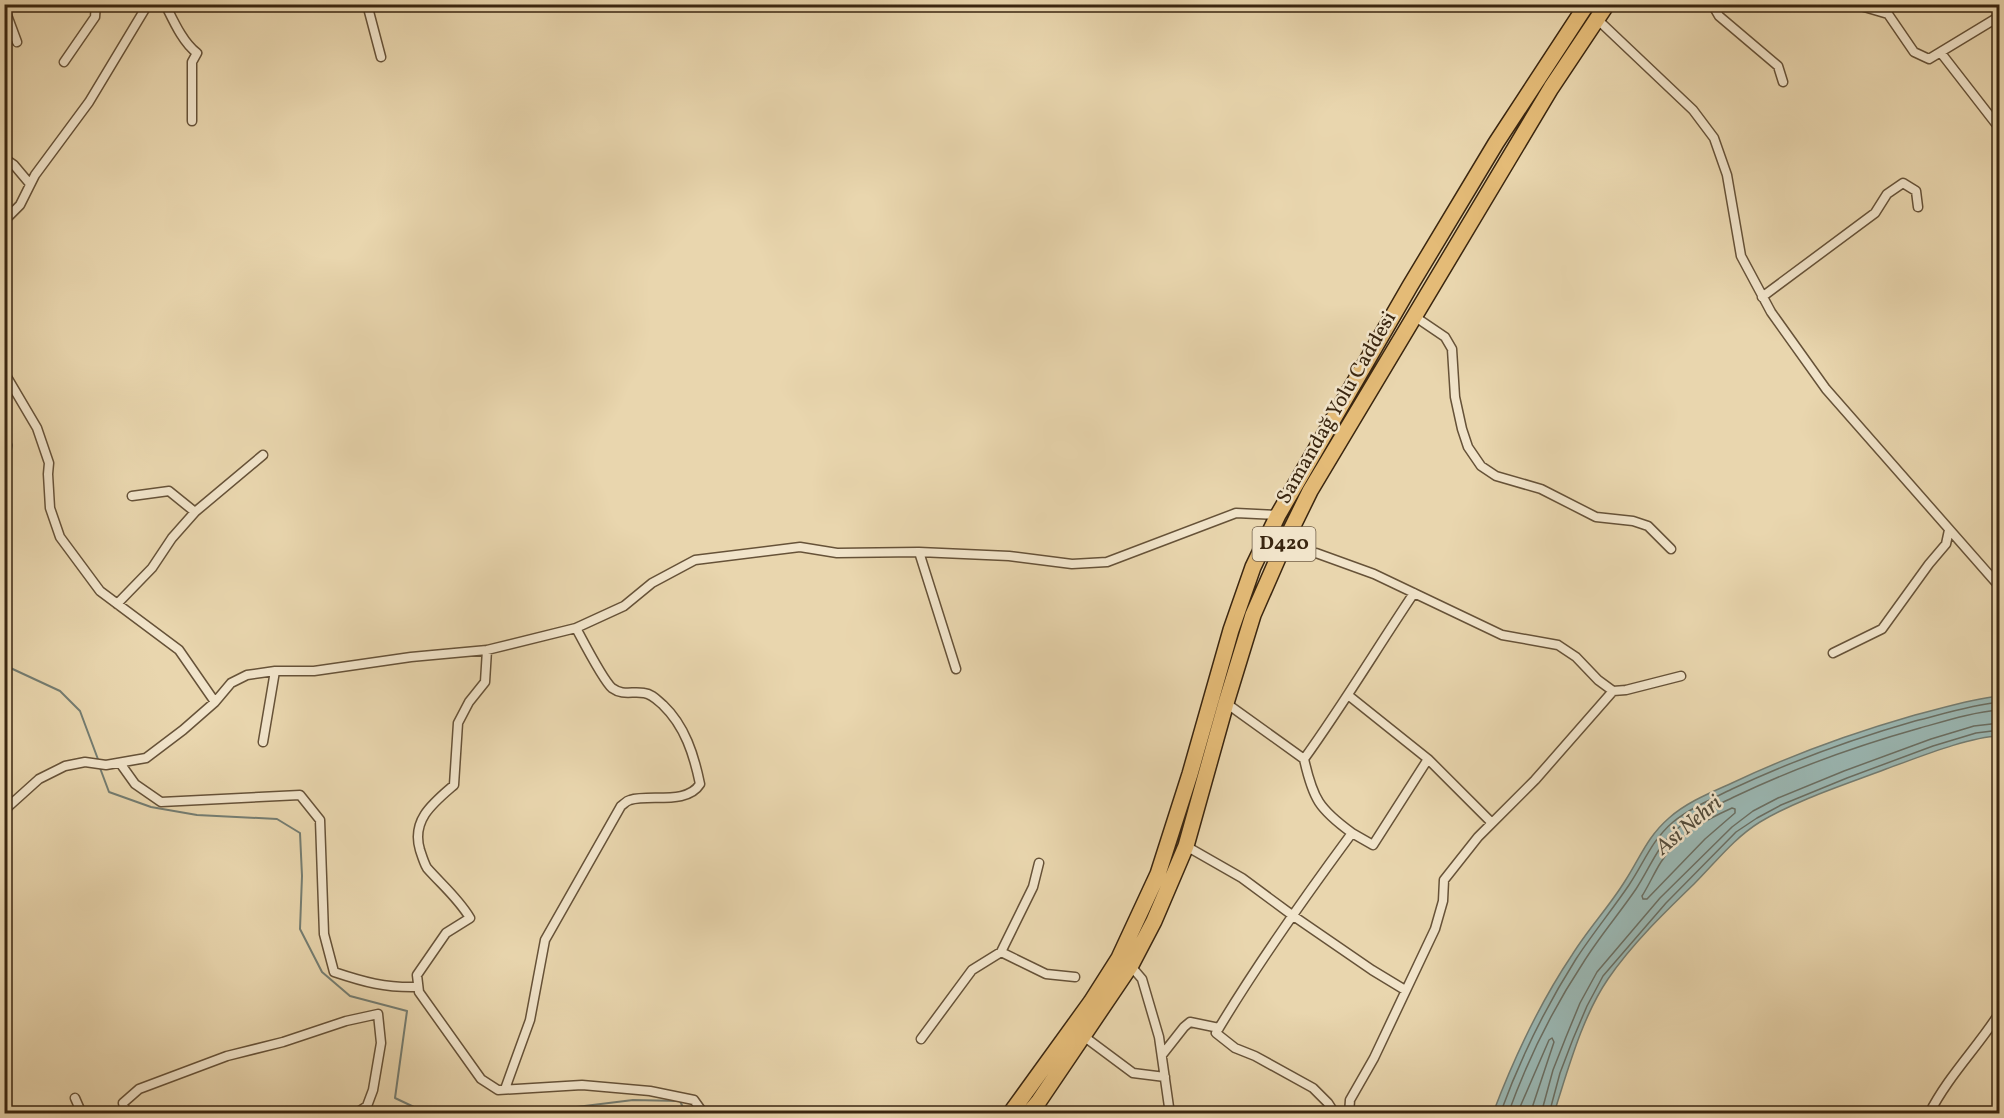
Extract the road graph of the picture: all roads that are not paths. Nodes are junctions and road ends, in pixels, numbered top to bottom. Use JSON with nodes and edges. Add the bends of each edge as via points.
{"nodes":[{"id":1,"x":96,"y":4,"type":"edge"},
{"id":2,"x":148,"y":4,"type":"edge"},
{"id":3,"x":165,"y":4,"type":"edge"},
{"id":4,"x":367,"y":4,"type":"edge"},
{"id":5,"x":1587,"y":4,"type":"edge"},
{"id":6,"x":1607,"y":4,"type":"edge"},
{"id":7,"x":1712,"y":4,"type":"edge"},
{"id":8,"x":1854,"y":4,"type":"edge"},
{"id":9,"x":4,"y":7,"type":"edge"},
{"id":10,"x":2000,"y":16,"type":"edge"},
{"id":11,"x":1597,"y":19,"type":"junction"},
{"id":12,"x":17,"y":42,"type":"dead end"},
{"id":13,"x":1941,"y":53,"type":"junction"},
{"id":14,"x":381,"y":57,"type":"dead end"},
{"id":15,"x":63,"y":62,"type":"dead end"},
{"id":16,"x":1783,"y":82,"type":"dead end"},
{"id":17,"x":192,"y":121,"type":"dead end"},
{"id":18,"x":2000,"y":129,"type":"edge"},
{"id":19,"x":4,"y":158,"type":"edge"},
{"id":20,"x":30,"y":184,"type":"junction"},
{"id":21,"x":1918,"y":207,"type":"dead end"},
{"id":22,"x":4,"y":220,"type":"edge"},
{"id":23,"x":1762,"y":297,"type":"junction"},
{"id":24,"x":1414,"y":316,"type":"junction"},
{"id":25,"x":4,"y":372,"type":"edge"},
{"id":26,"x":263,"y":455,"type":"dead end"},
{"id":27,"x":132,"y":496,"type":"dead end"},
{"id":28,"x":195,"y":512,"type":"junction"},
{"id":29,"x":1278,"y":515,"type":"junction"},
{"id":30,"x":1949,"y":530,"type":"junction"},
{"id":31,"x":1671,"y":549,"type":"dead end"},
{"id":32,"x":919,"y":552,"type":"junction"},
{"id":33,"x":1316,"y":553,"type":"dead end"},
{"id":34,"x":2000,"y":587,"type":"edge"},
{"id":35,"x":1414,"y":593,"type":"junction"},
{"id":36,"x":117,"y":604,"type":"junction"},
{"id":37,"x":576,"y":628,"type":"junction"},
{"id":38,"x":487,"y":650,"type":"junction"},
{"id":39,"x":1833,"y":653,"type":"dead end"},
{"id":40,"x":956,"y":669,"type":"dead end"},
{"id":41,"x":275,"y":671,"type":"junction"},
{"id":42,"x":1681,"y":676,"type":"dead end"},
{"id":43,"x":1613,"y":691,"type":"junction"},
{"id":44,"x":1348,"y":695,"type":"junction"},
{"id":45,"x":214,"y":702,"type":"junction"},
{"id":46,"x":1226,"y":703,"type":"junction"},
{"id":47,"x":263,"y":742,"type":"dead end"},
{"id":48,"x":1304,"y":759,"type":"junction"},
{"id":49,"x":1428,"y":759,"type":"junction"},
{"id":50,"x":120,"y":763,"type":"junction"},
{"id":51,"x":4,"y":812,"type":"edge"},
{"id":52,"x":1492,"y":822,"type":"junction"},
{"id":53,"x":1352,"y":833,"type":"junction"},
{"id":54,"x":1186,"y":846,"type":"junction"},
{"id":55,"x":1039,"y":863,"type":"dead end"},
{"id":56,"x":1292,"y":915,"type":"junction"},
{"id":57,"x":1000,"y":952,"type":"junction"},
{"id":58,"x":1125,"y":962,"type":"junction"},
{"id":59,"x":1075,"y":977,"type":"dead end"},
{"id":60,"x":418,"y":987,"type":"junction"},
{"id":61,"x":1405,"y":990,"type":"junction"},
{"id":62,"x":2000,"y":1012,"type":"edge"},
{"id":63,"x":1219,"y":1028,"type":"junction"},
{"id":64,"x":1082,"y":1035,"type":"junction"},
{"id":65,"x":921,"y":1039,"type":"dead end"},
{"id":66,"x":1162,"y":1055,"type":"junction"},
{"id":67,"x":1165,"y":1077,"type":"junction"},
{"id":68,"x":505,"y":1089,"type":"junction"},
{"id":69,"x":75,"y":1098,"type":"dead end"},
{"id":70,"x":82,"y":1113,"type":"edge"},
{"id":71,"x":126,"y":1113,"type":"edge"},
{"id":72,"x":355,"y":1113,"type":"edge"},
{"id":73,"x":704,"y":1113,"type":"edge"},
{"id":74,"x":1010,"y":1113,"type":"edge"},
{"id":75,"x":1028,"y":1113,"type":"edge"},
{"id":76,"x":1170,"y":1113,"type":"edge"},
{"id":77,"x":1335,"y":1113,"type":"edge"},
{"id":78,"x":1348,"y":1113,"type":"edge"},
{"id":79,"x":1929,"y":1113,"type":"edge"}],
"edges":[{"from":1,"to":15,"type":"street","via":[[95,17]]},
{"from":2,"to":20,"type":"street","via":[[89,102]]},
{"from":3,"to":17,"type":"street","via":[[180,33],[197,53],[192,62]]},
{"from":4,"to":14,"type":"street"},
{"from":5,"to":29,"type":"highway","name":"Samandağ Yolu Caddesi","number":"D420","via":[[1490,153]]},
{"from":6,"to":11,"type":"highway","name":"Samandağ Yolu Caddesi","number":"D420"},
{"from":7,"to":16,"type":"street","via":[[1719,16],[1778,66]]},
{"from":8,"to":13,"type":"street","via":[[1888,14],[1914,52],[1929,59]]},
{"from":9,"to":12,"type":"street"},
{"from":10,"to":13,"type":"street"},
{"from":11,"to":23,"type":"street","via":[[1692,110],[1714,138],[1727,175],[1741,256]]},
{"from":11,"to":24,"type":"highway","name":"Samandağ Yolu Caddesi","number":"D420"},
{"from":13,"to":18,"type":"street"},
{"from":19,"to":20,"type":"street"},
{"from":20,"to":22,"type":"street","via":[[20,205]]},
{"from":21,"to":23,"type":"street","via":[[1916,191],[1904,183],[1887,194],[1875,213]]},
{"from":23,"to":30,"type":"street","via":[[1826,389]]},
{"from":24,"to":31,"type":"street","via":[[1445,338],[1452,349],[1462,429],[1481,466],[1496,476],[1542,489],[1596,517],[1648,526]]},
{"from":24,"to":46,"type":"highway","name":"Samandağ Yolu Caddesi","number":"D420","via":[[1310,492],[1285,542],[1253,615]]},
{"from":25,"to":36,"type":"street","via":[[37,428],[49,463],[50,508],[60,537],[100,591]]},
{"from":26,"to":28,"type":"street"},
{"from":27,"to":28,"type":"street","via":[[169,491]]},
{"from":28,"to":36,"type":"street","via":[[152,568]]},
{"from":29,"to":32,"type":"street","via":[[1236,513],[1107,562],[1072,564],[1009,556]]},
{"from":29,"to":58,"type":"highway","name":"Samandağ Yolu Caddesi","number":"D420","via":[[1253,567],[1231,630],[1190,774]]},
{"from":30,"to":34,"type":"street"},
{"from":30,"to":39,"type":"street","via":[[1946,544],[1882,629]]},
{"from":32,"to":37,"type":"street","via":[[837,553],[800,547],[695,560],[652,583],[624,606]]},
{"from":32,"to":40,"type":"street"},
{"from":33,"to":35,"type":"street"},
{"from":35,"to":43,"type":"street","via":[[1502,635],[1558,645]]},
{"from":35,"to":44,"type":"street"},
{"from":36,"to":45,"type":"street","via":[[179,650]]},
{"from":37,"to":38,"type":"street"},
{"from":37,"to":68,"type":"street","via":[[611,687],[622,693],[653,696],[675,717],[700,784],[692,793],[629,800],[621,806],[545,940],[530,1020]]},
{"from":38,"to":41,"type":"street","via":[[314,671]]},
{"from":38,"to":60,"type":"street","via":[[485,682],[458,723],[454,785],[432,804],[417,829],[426,866],[470,918],[446,933],[417,975]]},
{"from":41,"to":45,"type":"street","via":[[247,675],[231,683]]},
{"from":41,"to":47,"type":"street"},
{"from":42,"to":43,"type":"street"},
{"from":43,"to":52,"type":"street","via":[[1535,780]]},
{"from":44,"to":48,"type":"street"},
{"from":44,"to":49,"type":"street"},
{"from":45,"to":50,"type":"street","via":[[146,758]]},
{"from":46,"to":48,"type":"street"},
{"from":46,"to":54,"type":"highway","name":"Samandağ Yolu Caddesi","number":"D420"},
{"from":48,"to":53,"type":"street","via":[[1316,799],[1329,816]]},
{"from":49,"to":52,"type":"street"},
{"from":49,"to":53,"type":"street","via":[[1373,845]]},
{"from":50,"to":51,"type":"street","via":[[65,766],[39,779]]},
{"from":50,"to":60,"type":"street","via":[[135,784],[161,802],[300,795],[320,820],[324,934],[334,972],[393,988]]},
{"from":52,"to":61,"type":"street","via":[[1444,880],[1435,929]]},
{"from":53,"to":56,"type":"street"},
{"from":54,"to":56,"type":"street","via":[[1242,878]]},
{"from":54,"to":58,"type":"highway","name":"Samandağ Yolu Caddesi","number":"D420","via":[[1154,921]]},
{"from":55,"to":57,"type":"street","via":[[1033,887]]},
{"from":56,"to":61,"type":"street"},
{"from":56,"to":63,"type":"street"},
{"from":57,"to":59,"type":"street","via":[[1046,974]]},
{"from":57,"to":65,"type":"street","via":[[972,970]]},
{"from":58,"to":64,"type":"highway","name":"Samandağ Yolu Caddesi","number":"D420"},
{"from":58,"to":66,"type":"street","via":[[1142,979]]},
{"from":58,"to":74,"type":"highway","name":"Samandağ Yolu Caddesi","number":"D420"},
{"from":60,"to":68,"type":"street","via":[[481,1079],[498,1090]]},
{"from":61,"to":78,"type":"street","via":[[1350,1100]]},
{"from":62,"to":79,"type":"street"},
{"from":63,"to":66,"type":"street","via":[[1190,1022]]},
{"from":63,"to":77,"type":"street","via":[[1216,1033],[1235,1048],[1313,1088]]},
{"from":64,"to":67,"type":"street","via":[[1133,1073]]},
{"from":64,"to":75,"type":"highway","name":"Samandağ Yolu Caddesi","number":"D420"},
{"from":66,"to":67,"type":"street"},
{"from":67,"to":76,"type":"street"},
{"from":68,"to":73,"type":"street","via":[[582,1085],[650,1091],[694,1100]]},
{"from":69,"to":70,"type":"street"},
{"from":71,"to":72,"type":"street","via":[[123,1103],[139,1089],[227,1056],[378,1014],[381,1043],[373,1090],[367,1106]]}]}
